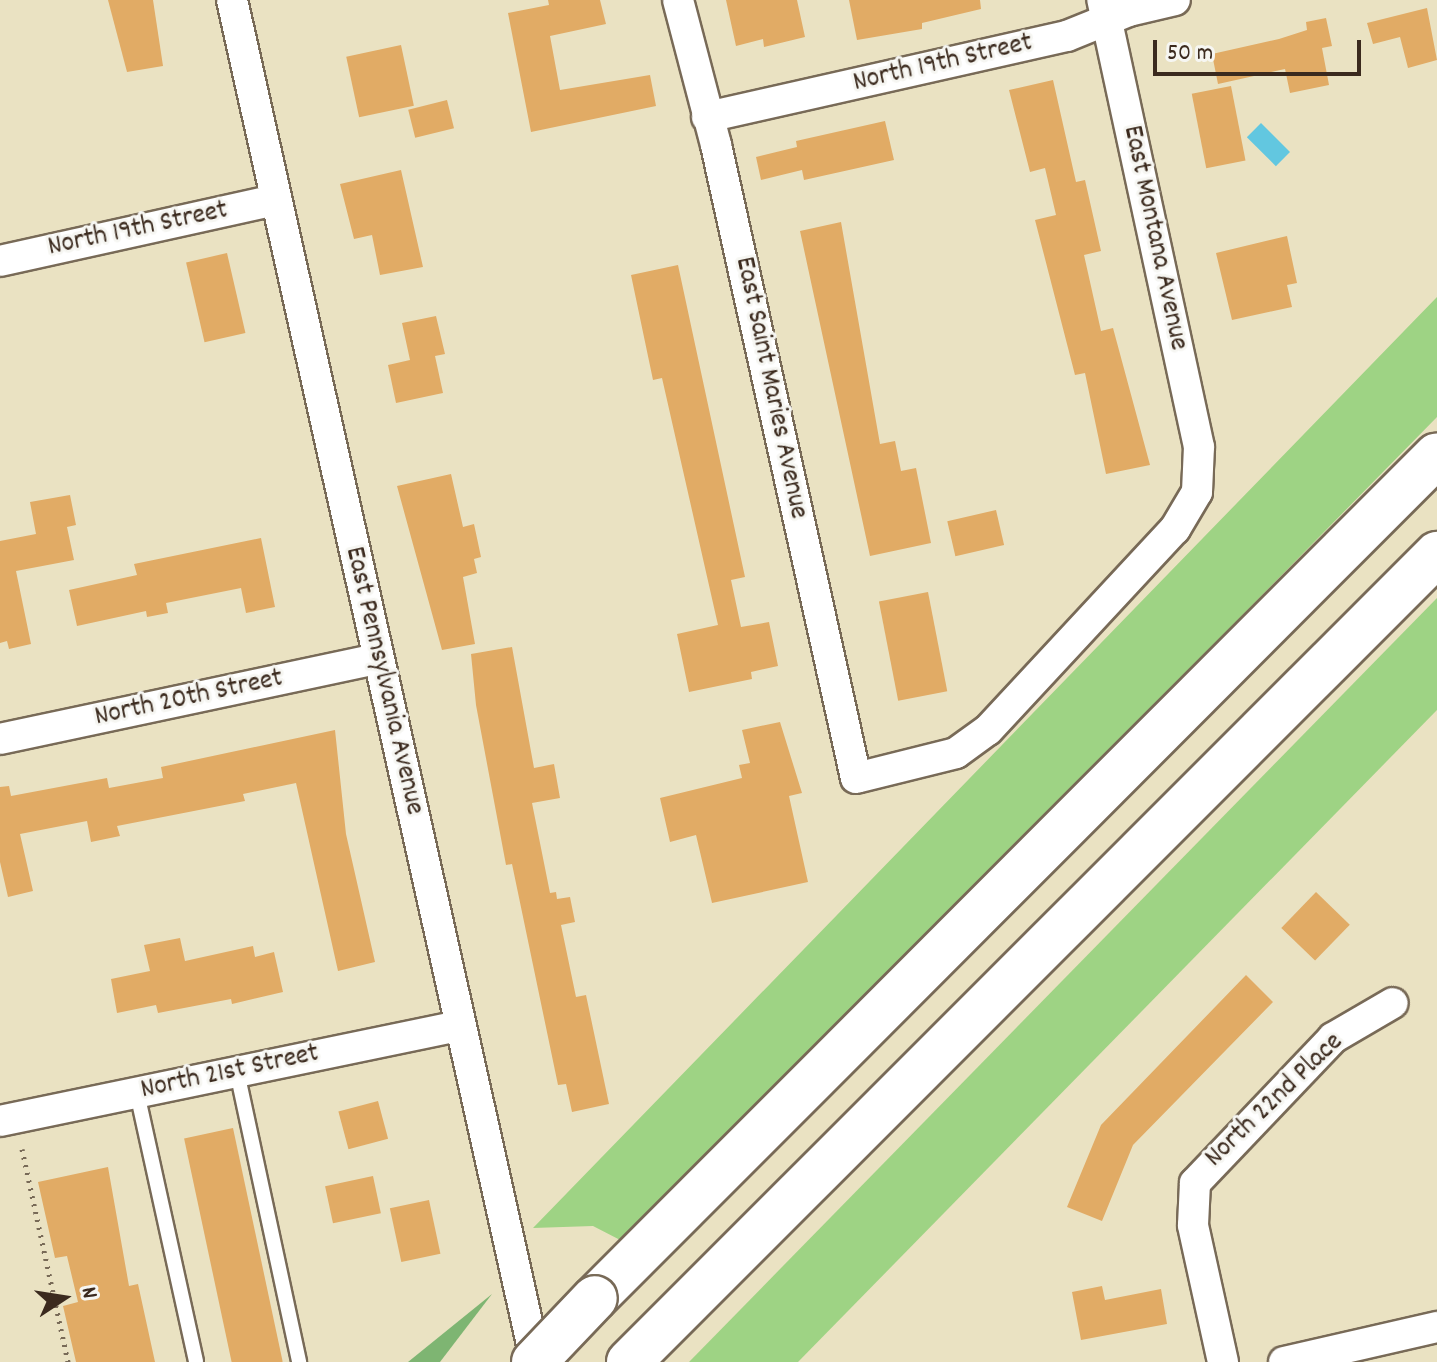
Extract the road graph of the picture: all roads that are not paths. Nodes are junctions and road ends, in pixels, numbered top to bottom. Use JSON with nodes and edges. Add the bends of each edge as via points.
{"nodes":[{"id":1,"x":232,"y":0,"type":"edge"},
{"id":2,"x":678,"y":0,"type":"edge"},
{"id":3,"x":1175,"y":0,"type":"edge"},
{"id":4,"x":1104,"y":10,"type":"edge"},
{"id":5,"x":707,"y":117,"type":"junction"},
{"id":6,"x":276,"y":200,"type":"junction"},
{"id":7,"x":0,"y":261,"type":"edge"},
{"id":8,"x":1437,"y":455,"type":"edge"},
{"id":9,"x":1437,"y":554,"type":"edge"},
{"id":10,"x":377,"y":659,"type":"junction"},
{"id":11,"x":0,"y":739,"type":"edge"},
{"id":12,"x":856,"y":778,"type":"joint"},
{"id":13,"x":1393,"y":1003,"type":"dead end"},
{"id":14,"x":460,"y":1026,"type":"junction"},
{"id":15,"x":237,"y":1072,"type":"junction"},
{"id":16,"x":137,"y":1093,"type":"junction"},
{"id":17,"x":0,"y":1121,"type":"edge"},
{"id":18,"x":1437,"y":1327,"type":"edge"},
{"id":19,"x":196,"y":1362,"type":"edge"},
{"id":20,"x":299,"y":1362,"type":"edge"},
{"id":21,"x":535,"y":1362,"type":"edge"},
{"id":22,"x":629,"y":1362,"type":"edge"},
{"id":23,"x":1223,"y":1362,"type":"edge"},
{"id":24,"x":1284,"y":1362,"type":"edge"}],
"edges":[{"from":1,"to":6,"type":"street","name":"East Pennsylvania Avenue"},
{"from":2,"to":5,"type":"street","name":"East Saint Maries Avenue"},
{"from":3,"to":4,"type":"street","name":"North 19th Street"},
{"from":4,"to":5,"type":"street","name":"North 19th Street","via":[[1067,36]]},
{"from":4,"to":12,"type":"street","name":"East Montana Avenue","via":[[1199,447],[1201,477],[1175,529],[988,730],[956,753]]},
{"from":5,"to":12,"type":"street","name":"East Saint Maries Avenue"},
{"from":6,"to":7,"type":"street","name":"North 19th Street"},
{"from":6,"to":10,"type":"street","name":"East Pennsylvania Avenue"},
{"from":8,"to":21,"type":"highway","bridge":true},
{"from":9,"to":22,"type":"highway"},
{"from":10,"to":11,"type":"street","name":"North 20th Street"},
{"from":10,"to":14,"type":"street","name":"East Pennsylvania Avenue"},
{"from":13,"to":23,"type":"street","name":"North 22nd Place","via":[[1333,1038],[1195,1183],[1193,1225]]},
{"from":14,"to":15,"type":"street","name":"North 21st Street"},
{"from":14,"to":21,"type":"street","name":"East Pennsylvania Avenue"},
{"from":15,"to":16,"type":"street","name":"North 21st Street"},
{"from":15,"to":20,"type":"lane"},
{"from":16,"to":17,"type":"street","name":"North 21st Street"},
{"from":16,"to":19,"type":"lane"},
{"from":18,"to":24,"type":"street"}]}
